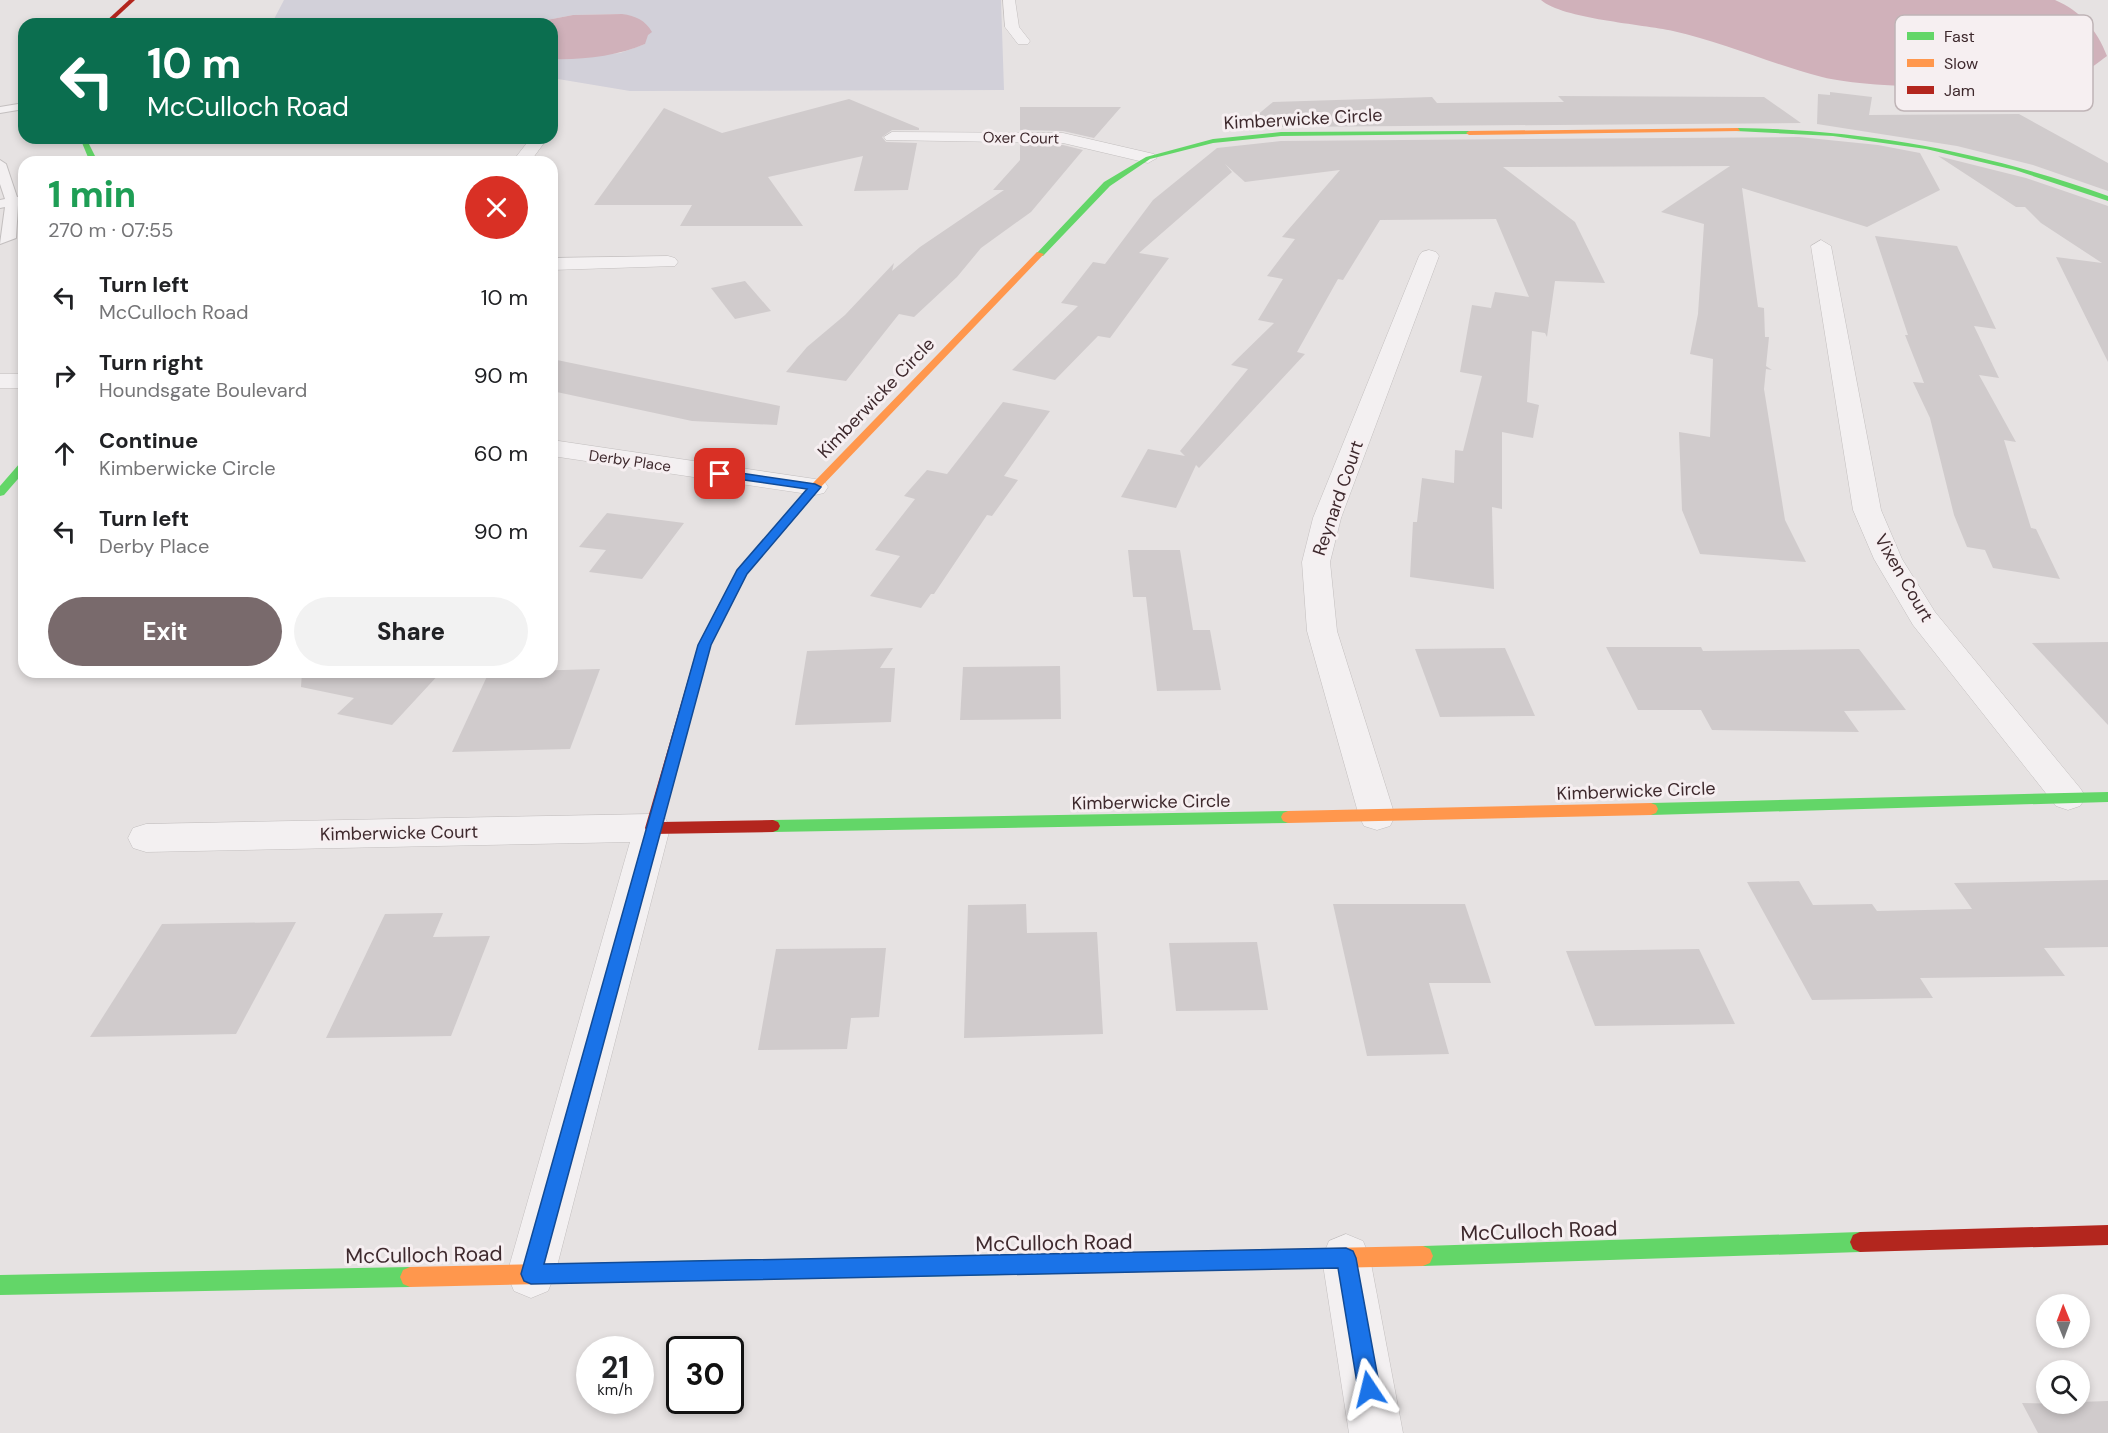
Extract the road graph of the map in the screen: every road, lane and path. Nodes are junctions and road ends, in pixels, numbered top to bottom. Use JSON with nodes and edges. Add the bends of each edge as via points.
{"nodes":[{"id":1,"x":132,"y":0,"type":"edge"},
{"id":2,"x":1009,"y":0,"type":"edge"},
{"id":3,"x":112,"y":18,"type":"edge"},
{"id":4,"x":1023,"y":41,"type":"dead end"},
{"id":5,"x":0,"y":104,"type":"edge"},
{"id":6,"x":18,"y":106,"type":"edge"},
{"id":7,"x":18,"y":107,"type":"edge"},
{"id":8,"x":0,"y":110,"type":"edge"},
{"id":9,"x":892,"y":137,"type":"dead end"},
{"id":10,"x":535,"y":144,"type":"edge"},
{"id":11,"x":526,"y":156,"type":"edge"},
{"id":12,"x":1148,"y":158,"type":"junction"},
{"id":13,"x":0,"y":166,"type":"edge"},
{"id":14,"x":2108,"y":199,"type":"edge"},
{"id":15,"x":12,"y":202,"type":"edge"},
{"id":16,"x":0,"y":240,"type":"edge"},
{"id":17,"x":1821,"y":246,"type":"dead end"},
{"id":18,"x":1429,"y":256,"type":"dead end"},
{"id":19,"x":668,"y":262,"type":"dead end"},
{"id":20,"x":558,"y":264,"type":"edge"},
{"id":21,"x":0,"y":381,"type":"edge"},
{"id":22,"x":18,"y":381,"type":"edge"},
{"id":23,"x":558,"y":449,"type":"edge"},
{"id":24,"x":18,"y":472,"type":"edge"},
{"id":25,"x":815,"y":487,"type":"junction"},
{"id":26,"x":0,"y":493,"type":"edge"},
{"id":27,"x":2068,"y":797,"type":"junction"},
{"id":28,"x":2108,"y":797,"type":"edge"},
{"id":29,"x":1377,"y":816,"type":"junction"},
{"id":30,"x":652,"y":828,"type":"junction"},
{"id":31,"x":146,"y":838,"type":"dead end"},
{"id":32,"x":2108,"y":1235,"type":"edge"},
{"id":33,"x":1346,"y":1258,"type":"junction"},
{"id":34,"x":531,"y":1274,"type":"junction"},
{"id":35,"x":0,"y":1285,"type":"edge"},
{"id":36,"x":1376,"y":1433,"type":"edge"}],
"edges":[{"from":1,"to":3,"type":"street"},
{"from":2,"to":4,"type":"street","via":[[1012,27]]},
{"from":5,"to":6,"type":"lane"},
{"from":7,"to":8,"type":"lane"},
{"from":9,"to":12,"type":"street","name":"Oxer Court","via":[[1063,138]]},
{"from":10,"to":11,"type":"street"},
{"from":12,"to":14,"type":"street","name":"Kimberwicke Circle","via":[[1213,141],[1281,134],[1799,130],[1947,149],[2040,173]]},
{"from":12,"to":25,"type":"street","name":"Kimberwicke Circle","via":[[1107,184]]},
{"from":13,"to":15,"type":"lane"},
{"from":15,"to":16,"type":"lane","via":[[9,238]]},
{"from":17,"to":27,"type":"street","name":"Vixen Court","via":[[1867,510],[1888,560],[1924,618]]},
{"from":18,"to":29,"type":"street","name":"Reynard Court","via":[[1327,518],[1316,562],[1322,631]]},
{"from":19,"to":20,"type":"street"},
{"from":21,"to":22,"type":"street"},
{"from":23,"to":25,"type":"street","name":"Derby Place"},
{"from":24,"to":26,"type":"street"},
{"from":25,"to":30,"type":"street","name":"Kimberwicke Circle","via":[[741,573],[704,645]]},
{"from":27,"to":28,"type":"street","name":"Kimberwicke Circle"},
{"from":27,"to":29,"type":"street","name":"Kimberwicke Circle"},
{"from":29,"to":30,"type":"street","name":"Kimberwicke Circle"},
{"from":30,"to":31,"type":"street","name":"Kimberwicke Court"},
{"from":30,"to":34,"type":"street"},
{"from":32,"to":33,"type":"street","name":"McCulloch Road"},
{"from":33,"to":34,"type":"street","name":"McCulloch Road"},
{"from":33,"to":36,"type":"street"},
{"from":34,"to":35,"type":"street","name":"McCulloch Road"}]}
